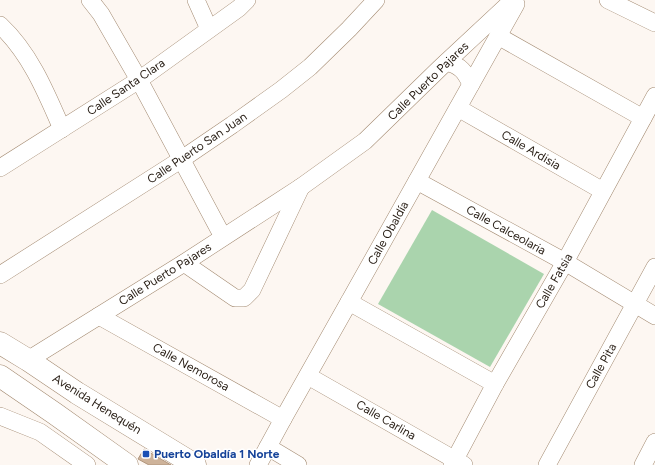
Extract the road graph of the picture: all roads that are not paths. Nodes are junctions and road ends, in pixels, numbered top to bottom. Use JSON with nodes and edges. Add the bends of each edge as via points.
{"nodes":[{"id":1,"x":90,"y":0,"type":"edge"},
{"id":2,"x":196,"y":0,"type":"edge"},
{"id":3,"x":247,"y":0,"type":"edge"},
{"id":4,"x":376,"y":0,"type":"edge"},
{"id":5,"x":513,"y":0,"type":"edge"},
{"id":6,"x":518,"y":0,"type":"edge"},
{"id":7,"x":608,"y":0,"type":"edge"},
{"id":8,"x":655,"y":23,"type":"edge"},
{"id":9,"x":0,"y":25,"type":"edge"},
{"id":10,"x":209,"y":28,"type":"junction"},
{"id":11,"x":498,"y":36,"type":"junction"},
{"id":12,"x":447,"y":62,"type":"junction"},
{"id":13,"x":139,"y":80,"type":"junction"},
{"id":14,"x":471,"y":84,"type":"junction"},
{"id":15,"x":655,"y":96,"type":"edge"},
{"id":16,"x":458,"y":108,"type":"junction"},
{"id":17,"x":643,"y":118,"type":"junction"},
{"id":18,"x":62,"y":129,"type":"junction"},
{"id":19,"x":182,"y":160,"type":"junction"},
{"id":20,"x":0,"y":168,"type":"edge"},
{"id":21,"x":417,"y":181,"type":"junction"},
{"id":22,"x":301,"y":187,"type":"junction"},
{"id":23,"x":603,"y":192,"type":"junction"},
{"id":24,"x":223,"y":237,"type":"junction"},
{"id":25,"x":184,"y":262,"type":"junction"},
{"id":26,"x":565,"y":262,"type":"junction"},
{"id":27,"x":655,"y":267,"type":"edge"},
{"id":28,"x":0,"y":275,"type":"edge"},
{"id":29,"x":349,"y":302,"type":"junction"},
{"id":30,"x":634,"y":304,"type":"junction"},
{"id":31,"x":99,"y":316,"type":"junction"},
{"id":32,"x":655,"y":316,"type":"edge"},
{"id":33,"x":0,"y":343,"type":"edge"},
{"id":34,"x":28,"y":360,"type":"junction"},
{"id":35,"x":0,"y":376,"type":"edge"},
{"id":36,"x":308,"y":376,"type":"junction"},
{"id":37,"x":495,"y":384,"type":"junction"},
{"id":38,"x":0,"y":416,"type":"edge"},
{"id":39,"x":283,"y":419,"type":"junction"},
{"id":40,"x":655,"y":442,"type":"edge"},
{"id":41,"x":268,"y":447,"type":"junction"},
{"id":42,"x":457,"y":463,"type":"edge"},
{"id":43,"x":88,"y":465,"type":"edge"},
{"id":44,"x":127,"y":465,"type":"edge"},
{"id":45,"x":195,"y":465,"type":"edge"},
{"id":46,"x":258,"y":465,"type":"edge"},
{"id":47,"x":298,"y":465,"type":"edge"},
{"id":48,"x":547,"y":465,"type":"edge"},
{"id":49,"x":643,"y":465,"type":"edge"}],
"edges":[{"from":1,"to":13,"type":"street"},
{"from":2,"to":10,"type":"street"},
{"from":3,"to":10,"type":"street","name":"Calle Santa Clara"},
{"from":4,"to":19,"type":"street","name":"Calle Puerto San Juan","via":[[310,67]]},
{"from":5,"to":12,"type":"street","name":"Calle Puerto Pajares"},
{"from":6,"to":11,"type":"street","name":"Calle Obaldía"},
{"from":7,"to":8,"type":"street"},
{"from":9,"to":18,"type":"street","via":[[23,51]]},
{"from":10,"to":13,"type":"street","name":"Calle Santa Clara"},
{"from":11,"to":14,"type":"street","name":"Calle Obaldía"},
{"from":11,"to":17,"type":"street"},
{"from":12,"to":14,"type":"street","via":[[462,69]]},
{"from":12,"to":22,"type":"street","name":"Calle Puerto Pajares","via":[[365,141]]},
{"from":13,"to":18,"type":"street","name":"Calle Santa Clara"},
{"from":13,"to":19,"type":"street"},
{"from":14,"to":16,"type":"street","name":"Calle Obaldía"},
{"from":15,"to":17,"type":"street","name":"Calle Fatsia"},
{"from":16,"to":21,"type":"street","name":"Calle Obaldía"},
{"from":16,"to":23,"type":"street","name":"Calle Ardisia"},
{"from":17,"to":23,"type":"street","name":"Calle Fatsia"},
{"from":18,"to":20,"type":"street","name":"Calle Santa Clara"},
{"from":19,"to":24,"type":"street"},
{"from":19,"to":28,"type":"street","name":"Calle Puerto San Juan"},
{"from":21,"to":26,"type":"street","name":"Calle Calceolaria"},
{"from":21,"to":29,"type":"street","name":"Calle Obaldía"},
{"from":22,"to":24,"type":"street","name":"Calle Puerto Pajares"},
{"from":22,"to":25,"type":"street","name":"Calle Puerto Pajares","via":[[252,290],[244,298],[234,298]]},
{"from":23,"to":26,"type":"street","name":"Calle Fatsia"},
{"from":24,"to":25,"type":"street","name":"Calle Puerto Pajares"},
{"from":25,"to":31,"type":"street","name":"Calle Puerto Pajares"},
{"from":26,"to":30,"type":"street","name":"Calle Calceolaria"},
{"from":26,"to":37,"type":"street","name":"Calle Fatsia"},
{"from":27,"to":30,"type":"street","name":"Calle Pita"},
{"from":29,"to":36,"type":"street","name":"Calle Obaldía"},
{"from":29,"to":37,"type":"street"},
{"from":30,"to":32,"type":"street","name":"Calle Calceolaria"},
{"from":30,"to":48,"type":"street","name":"Calle Pita"},
{"from":31,"to":34,"type":"street","name":"Calle Puerto Pajares"},
{"from":31,"to":39,"type":"street","name":"Calle Nemorosa"},
{"from":33,"to":34,"type":"main road","name":"Avenida Henequén"},
{"from":34,"to":45,"type":"main road","name":"Avenida Henequén"},
{"from":35,"to":44,"type":"main road"},
{"from":36,"to":39,"type":"street","name":"Calle Obaldía"},
{"from":36,"to":42,"type":"street","name":"Calle Carlina"},
{"from":37,"to":42,"type":"street","name":"Calle Fatsia"},
{"from":38,"to":43,"type":"street","via":[[40,432]]},
{"from":39,"to":41,"type":"street","name":"Calle Obaldía"},
{"from":40,"to":49,"type":"street"},
{"from":41,"to":46,"type":"street","name":"Calle Obaldía"},
{"from":41,"to":47,"type":"street"}]}
